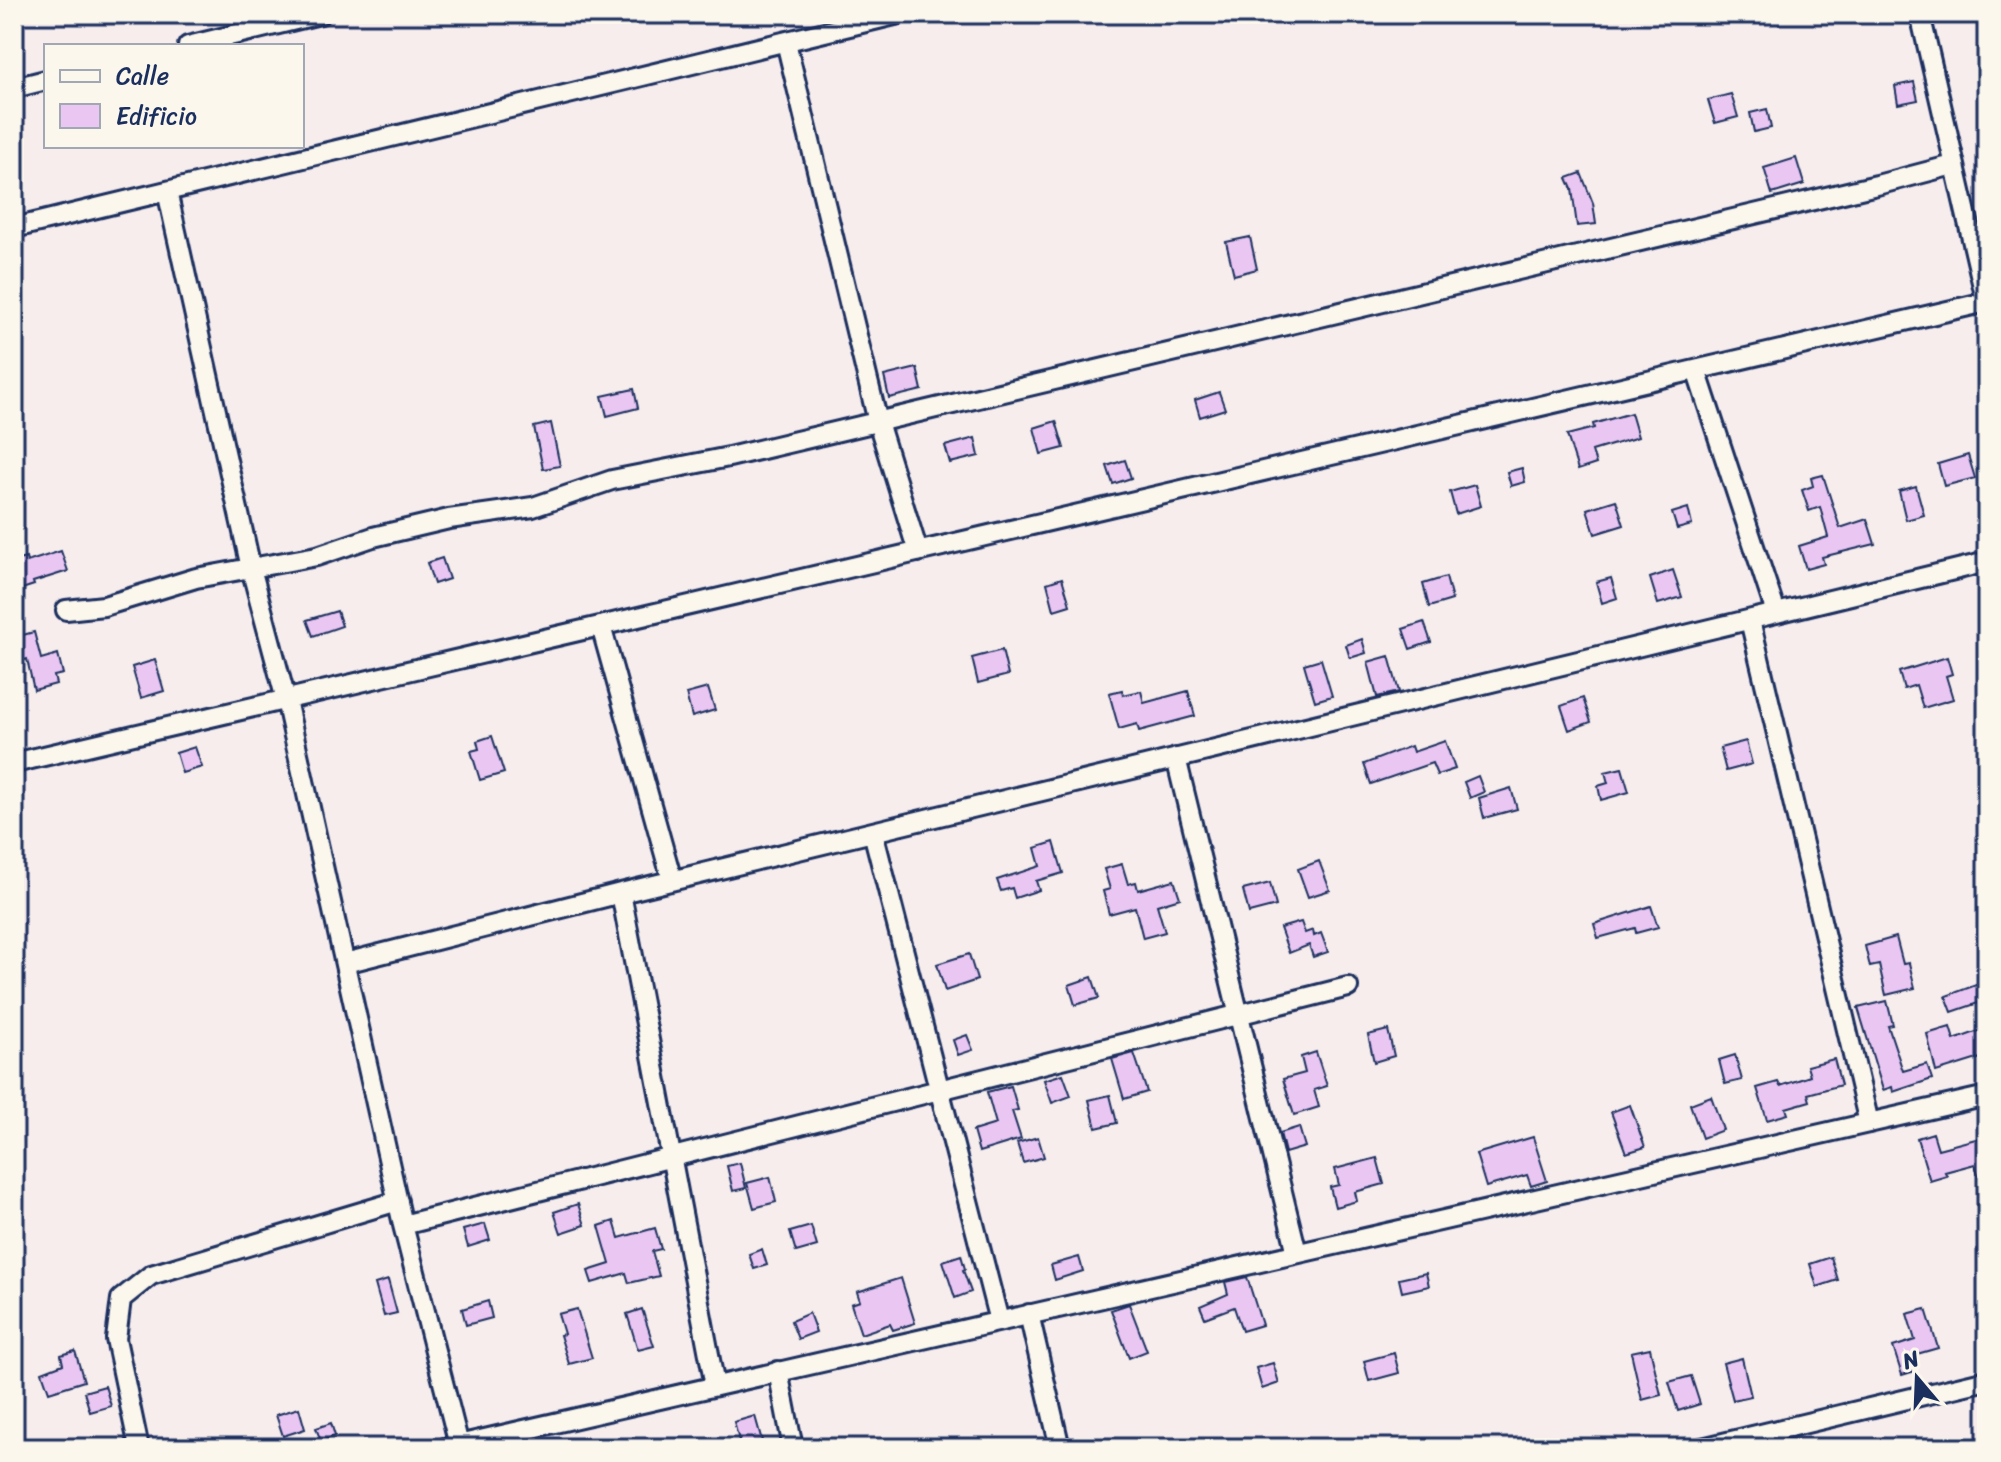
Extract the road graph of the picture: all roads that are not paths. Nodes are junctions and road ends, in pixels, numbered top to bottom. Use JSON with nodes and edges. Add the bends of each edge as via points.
{"nodes":[{"id":1,"x":320,"y":14,"type":"edge"},
{"id":2,"x":899,"y":14,"type":"edge"},
{"id":3,"x":1920,"y":14,"type":"edge"},
{"id":4,"x":786,"y":42,"type":"junction"},
{"id":5,"x":196,"y":44,"type":"edge"},
{"id":6,"x":44,"y":80,"type":"edge"},
{"id":7,"x":14,"y":88,"type":"edge"},
{"id":8,"x":1953,"y":165,"type":"junction"},
{"id":9,"x":167,"y":191,"type":"junction"},
{"id":10,"x":14,"y":228,"type":"edge"},
{"id":11,"x":1987,"y":303,"type":"edge"},
{"id":12,"x":1696,"y":370,"type":"junction"},
{"id":13,"x":878,"y":422,"type":"junction"},
{"id":14,"x":918,"y":552,"type":"junction"},
{"id":15,"x":1987,"y":562,"type":"edge"},
{"id":16,"x":251,"y":568,"type":"junction"},
{"id":17,"x":66,"y":610,"type":"dead end"},
{"id":18,"x":1776,"y":613,"type":"junction"},
{"id":19,"x":1750,"y":620,"type":"junction"},
{"id":20,"x":601,"y":626,"type":"junction"},
{"id":21,"x":286,"y":700,"type":"junction"},
{"id":22,"x":1176,"y":758,"type":"junction"},
{"id":23,"x":14,"y":763,"type":"edge"},
{"id":24,"x":873,"y":832,"type":"junction"},
{"id":25,"x":672,"y":880,"type":"junction"},
{"id":26,"x":621,"y":893,"type":"junction"},
{"id":27,"x":345,"y":963,"type":"junction"},
{"id":28,"x":1348,"y":987,"type":"dead end"},
{"id":29,"x":1239,"y":1014,"type":"junction"},
{"id":30,"x":940,"y":1090,"type":"junction"},
{"id":31,"x":1987,"y":1096,"type":"edge"},
{"id":32,"x":1869,"y":1123,"type":"junction"},
{"id":33,"x":671,"y":1158,"type":"junction"},
{"id":34,"x":398,"y":1201,"type":"junction"},
{"id":35,"x":403,"y":1225,"type":"junction"},
{"id":36,"x":1297,"y":1253,"type":"junction"},
{"id":37,"x":1029,"y":1314,"type":"junction"},
{"id":38,"x":999,"y":1321,"type":"junction"},
{"id":39,"x":778,"y":1371,"type":"junction"},
{"id":40,"x":1987,"y":1380,"type":"edge"},
{"id":41,"x":715,"y":1386,"type":"junction"},
{"id":42,"x":452,"y":1446,"type":"edge"},
{"id":43,"x":139,"y":1448,"type":"edge"},
{"id":44,"x":793,"y":1448,"type":"edge"},
{"id":45,"x":1060,"y":1448,"type":"edge"},
{"id":46,"x":1702,"y":1448,"type":"edge"}],
"edges":[{"from":1,"to":5,"type":"street"},
{"from":2,"to":4,"type":"street"},
{"from":3,"to":8,"type":"street"},
{"from":4,"to":9,"type":"street"},
{"from":4,"to":13,"type":"street"},
{"from":6,"to":7,"type":"street"},
{"from":8,"to":11,"type":"street"},
{"from":8,"to":13,"type":"street"},
{"from":9,"to":10,"type":"street"},
{"from":9,"to":16,"type":"street"},
{"from":11,"to":12,"type":"street"},
{"from":12,"to":14,"type":"street"},
{"from":12,"to":18,"type":"street"},
{"from":13,"to":14,"type":"street"},
{"from":13,"to":16,"type":"street","via":[[612,480],[533,507],[449,519],[317,556]]},
{"from":14,"to":20,"type":"street"},
{"from":15,"to":18,"type":"street"},
{"from":16,"to":17,"type":"street","via":[[180,582],[104,606]]},
{"from":16,"to":21,"type":"street"},
{"from":18,"to":19,"type":"street"},
{"from":19,"to":22,"type":"street"},
{"from":19,"to":32,"type":"street"},
{"from":20,"to":21,"type":"street"},
{"from":20,"to":25,"type":"street"},
{"from":21,"to":23,"type":"street"},
{"from":21,"to":27,"type":"street"},
{"from":22,"to":24,"type":"street"},
{"from":22,"to":29,"type":"street"},
{"from":24,"to":25,"type":"street"},
{"from":24,"to":30,"type":"street"},
{"from":25,"to":26,"type":"street"},
{"from":26,"to":27,"type":"street"},
{"from":26,"to":33,"type":"street"},
{"from":27,"to":34,"type":"street"},
{"from":28,"to":29,"type":"street"},
{"from":29,"to":30,"type":"street"},
{"from":29,"to":36,"type":"street"},
{"from":30,"to":33,"type":"street"},
{"from":30,"to":38,"type":"street"},
{"from":31,"to":32,"type":"street"},
{"from":32,"to":36,"type":"street"},
{"from":33,"to":35,"type":"street"},
{"from":33,"to":41,"type":"street"},
{"from":34,"to":35,"type":"street"},
{"from":34,"to":43,"type":"street","via":[[151,1275],[121,1299],[116,1339]]},
{"from":35,"to":42,"type":"street"},
{"from":36,"to":37,"type":"street"},
{"from":37,"to":38,"type":"street"},
{"from":37,"to":45,"type":"street"},
{"from":38,"to":39,"type":"street"},
{"from":39,"to":41,"type":"street"},
{"from":39,"to":44,"type":"street"},
{"from":40,"to":46,"type":"street"},
{"from":41,"to":42,"type":"street"}]}
